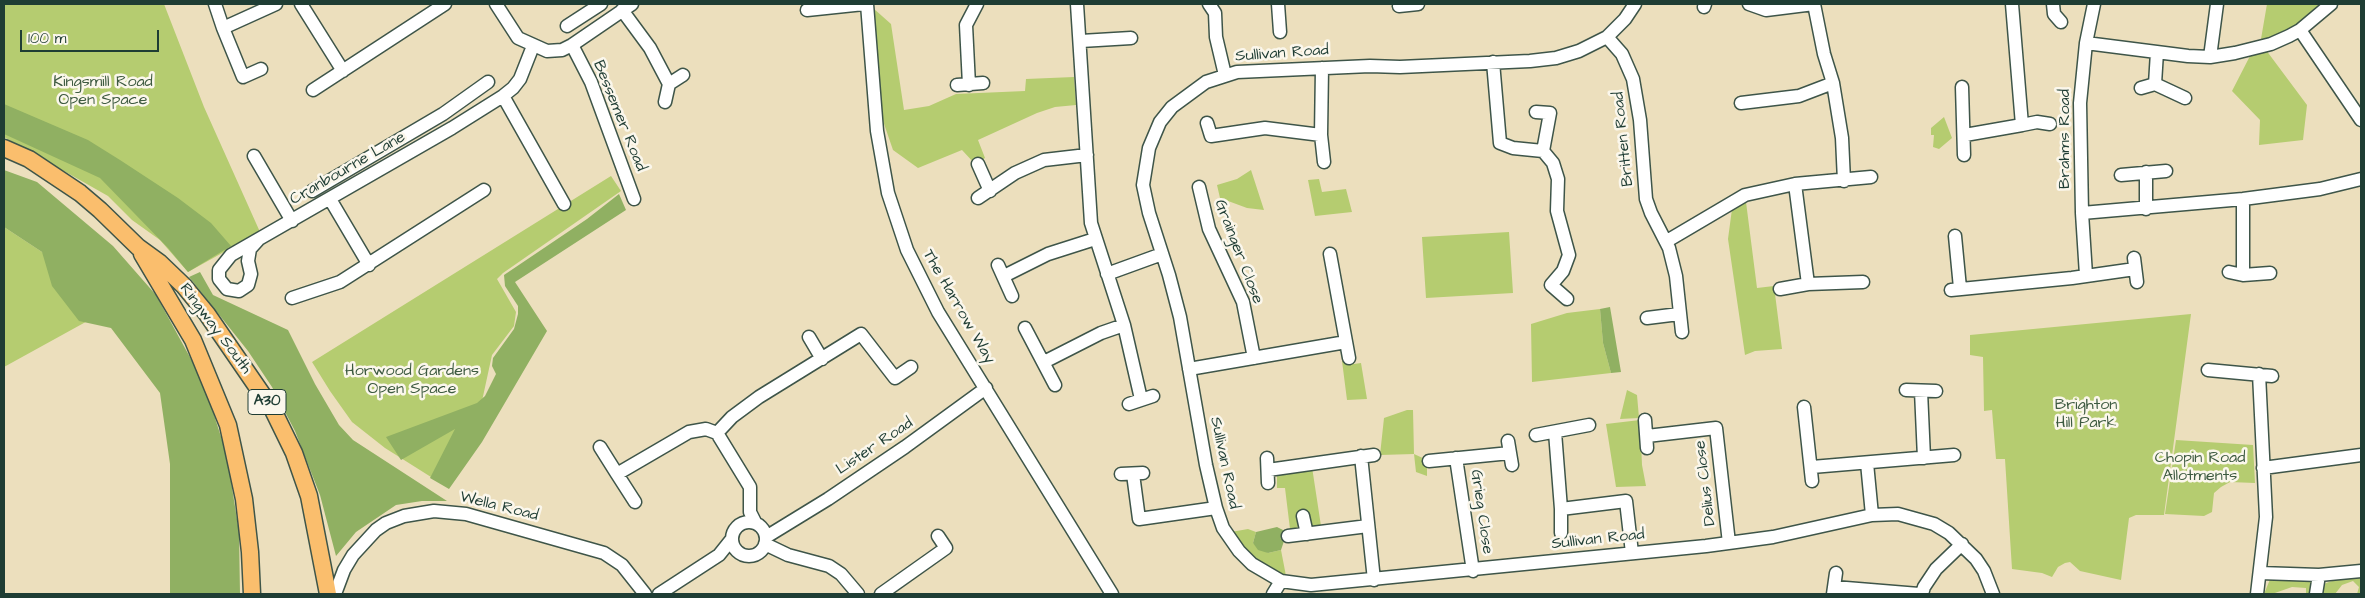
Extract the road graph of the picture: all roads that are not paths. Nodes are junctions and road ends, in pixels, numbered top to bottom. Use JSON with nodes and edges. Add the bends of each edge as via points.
{"nodes":[{"id":1,"x":216,"y":4,"type":"edge"},
{"id":2,"x":276,"y":4,"type":"edge"},
{"id":3,"x":301,"y":4,"type":"edge"},
{"id":4,"x":445,"y":4,"type":"edge"},
{"id":5,"x":496,"y":4,"type":"edge"},
{"id":6,"x":601,"y":4,"type":"edge"},
{"id":7,"x":866,"y":4,"type":"edge"},
{"id":8,"x":977,"y":4,"type":"edge"},
{"id":9,"x":1077,"y":4,"type":"edge"},
{"id":10,"x":1212,"y":4,"type":"edge"},
{"id":11,"x":1278,"y":4,"type":"edge"},
{"id":12,"x":1635,"y":4,"type":"edge"},
{"id":13,"x":1751,"y":4,"type":"edge"},
{"id":14,"x":1814,"y":4,"type":"edge"},
{"id":15,"x":2012,"y":4,"type":"edge"},
{"id":16,"x":2094,"y":4,"type":"edge"},
{"id":17,"x":2217,"y":4,"type":"edge"},
{"id":18,"x":2331,"y":4,"type":"edge"},
{"id":19,"x":627,"y":7,"type":"edge"},
{"id":20,"x":807,"y":10,"type":"dead end"},
{"id":21,"x":2056,"y":13,"type":"edge"},
{"id":22,"x":2041,"y":14,"type":"dead end"},
{"id":23,"x":567,"y":26,"type":"dead end"},
{"id":24,"x":222,"y":28,"type":"junction"},
{"id":25,"x":2300,"y":30,"type":"junction"},
{"id":26,"x":1280,"y":32,"type":"dead end"},
{"id":27,"x":1607,"y":37,"type":"junction"},
{"id":28,"x":1131,"y":38,"type":"dead end"},
{"id":29,"x":1081,"y":41,"type":"junction"},
{"id":30,"x":2086,"y":43,"type":"junction"},
{"id":31,"x":533,"y":46,"type":"junction"},
{"id":32,"x":572,"y":46,"type":"junction"},
{"id":33,"x":2157,"y":52,"type":"junction"},
{"id":34,"x":2210,"y":57,"type":"junction"},
{"id":35,"x":1493,"y":62,"type":"junction"},
{"id":36,"x":1322,"y":68,"type":"junction"},
{"id":37,"x":261,"y":69,"type":"dead end"},
{"id":38,"x":343,"y":70,"type":"junction"},
{"id":39,"x":683,"y":75,"type":"dead end"},
{"id":40,"x":1225,"y":75,"type":"junction"},
{"id":41,"x":488,"y":82,"type":"dead end"},
{"id":42,"x":983,"y":83,"type":"dead end"},
{"id":43,"x":1833,"y":83,"type":"junction"},
{"id":44,"x":669,"y":84,"type":"junction"},
{"id":45,"x":2156,"y":84,"type":"junction"},
{"id":46,"x":1962,"y":87,"type":"dead end"},
{"id":47,"x":2142,"y":88,"type":"dead end"},
{"id":48,"x":313,"y":90,"type":"dead end"},
{"id":49,"x":503,"y":96,"type":"junction"},
{"id":50,"x":2185,"y":98,"type":"dead end"},
{"id":51,"x":664,"y":102,"type":"dead end"},
{"id":52,"x":1742,"y":103,"type":"dead end"},
{"id":53,"x":1536,"y":112,"type":"dead end"},
{"id":54,"x":1550,"y":113,"type":"junction"},
{"id":55,"x":1564,"y":113,"type":"dead end"},
{"id":56,"x":443,"y":114,"type":"junction"},
{"id":57,"x":2361,"y":120,"type":"edge"},
{"id":58,"x":1207,"y":123,"type":"dead end"},
{"id":59,"x":2050,"y":124,"type":"dead end"},
{"id":60,"x":2022,"y":125,"type":"junction"},
{"id":61,"x":452,"y":128,"type":"junction"},
{"id":62,"x":1321,"y":135,"type":"junction"},
{"id":63,"x":1964,"y":135,"type":"junction"},
{"id":64,"x":4,"y":148,"type":"edge"},
{"id":65,"x":1543,"y":151,"type":"junction"},
{"id":66,"x":1087,"y":155,"type":"junction"},
{"id":67,"x":1964,"y":155,"type":"dead end"},
{"id":68,"x":254,"y":156,"type":"dead end"},
{"id":69,"x":1324,"y":162,"type":"dead end"},
{"id":70,"x":978,"y":164,"type":"dead end"},
{"id":71,"x":2166,"y":171,"type":"dead end"},
{"id":72,"x":2146,"y":172,"type":"junction"},
{"id":73,"x":2122,"y":175,"type":"dead end"},
{"id":74,"x":1871,"y":177,"type":"dead end"},
{"id":75,"x":2361,"y":179,"type":"edge"},
{"id":76,"x":1844,"y":181,"type":"junction"},
{"id":77,"x":1795,"y":184,"type":"junction"},
{"id":78,"x":1199,"y":187,"type":"dead end"},
{"id":79,"x":484,"y":190,"type":"dead end"},
{"id":80,"x":312,"y":191,"type":"dead end"},
{"id":81,"x":990,"y":191,"type":"junction"},
{"id":82,"x":978,"y":198,"type":"dead end"},
{"id":83,"x":330,"y":199,"type":"junction"},
{"id":84,"x":634,"y":199,"type":"dead end"},
{"id":85,"x":2243,"y":199,"type":"junction"},
{"id":86,"x":564,"y":204,"type":"dead end"},
{"id":87,"x":2146,"y":209,"type":"junction"},
{"id":88,"x":2082,"y":212,"type":"junction"},
{"id":89,"x":292,"y":221,"type":"junction"},
{"id":90,"x":1956,"y":236,"type":"dead end"},
{"id":91,"x":260,"y":239,"type":"dead end"},
{"id":92,"x":1095,"y":239,"type":"junction"},
{"id":93,"x":1667,"y":241,"type":"junction"},
{"id":94,"x":138,"y":247,"type":"junction"},
{"id":95,"x":1162,"y":254,"type":"junction"},
{"id":96,"x":1330,"y":254,"type":"dead end"},
{"id":97,"x":1583,"y":254,"type":"dead end"},
{"id":98,"x":1569,"y":255,"type":"junction"},
{"id":99,"x":370,"y":265,"type":"junction"},
{"id":100,"x":2228,"y":272,"type":"dead end"},
{"id":101,"x":2270,"y":273,"type":"dead end"},
{"id":102,"x":1107,"y":274,"type":"junction"},
{"id":103,"x":2086,"y":275,"type":"junction"},
{"id":104,"x":2243,"y":275,"type":"junction"},
{"id":105,"x":1863,"y":282,"type":"dead end"},
{"id":106,"x":2137,"y":282,"type":"dead end"},
{"id":107,"x":1808,"y":284,"type":"junction"},
{"id":108,"x":1780,"y":289,"type":"dead end"},
{"id":109,"x":1012,"y":296,"type":"dead end"},
{"id":110,"x":292,"y":298,"type":"dead end"},
{"id":111,"x":1567,"y":300,"type":"dead end"},
{"id":112,"x":1679,"y":314,"type":"junction"},
{"id":113,"x":1646,"y":318,"type":"dead end"},
{"id":114,"x":1124,"y":325,"type":"junction"},
{"id":115,"x":1025,"y":328,"type":"dead end"},
{"id":116,"x":1682,"y":332,"type":"dead end"},
{"id":117,"x":810,"y":337,"type":"dead end"},
{"id":118,"x":1346,"y":342,"type":"junction"},
{"id":119,"x":1254,"y":358,"type":"junction"},
{"id":120,"x":1349,"y":358,"type":"dead end"},
{"id":121,"x":822,"y":359,"type":"junction"},
{"id":122,"x":1044,"y":362,"type":"junction"},
{"id":123,"x":911,"y":367,"type":"dead end"},
{"id":124,"x":1189,"y":369,"type":"junction"},
{"id":125,"x":2208,"y":370,"type":"dead end"},
{"id":126,"x":1055,"y":385,"type":"dead end"},
{"id":127,"x":986,"y":388,"type":"junction"},
{"id":128,"x":1906,"y":390,"type":"dead end"},
{"id":129,"x":1921,"y":391,"type":"junction"},
{"id":130,"x":1936,"y":391,"type":"dead end"},
{"id":131,"x":1141,"y":399,"type":"dead end"},
{"id":132,"x":1804,"y":407,"type":"dead end"},
{"id":133,"x":1645,"y":420,"type":"dead end"},
{"id":134,"x":1589,"y":425,"type":"dead end"},
{"id":135,"x":1555,"y":432,"type":"junction"},
{"id":136,"x":717,"y":433,"type":"junction"},
{"id":137,"x":1536,"y":435,"type":"dead end"},
{"id":138,"x":600,"y":447,"type":"dead end"},
{"id":139,"x":1510,"y":453,"type":"dead end"},
{"id":140,"x":1374,"y":455,"type":"dead end"},
{"id":141,"x":1954,"y":455,"type":"dead end"},
{"id":142,"x":2361,"y":455,"type":"edge"},
{"id":143,"x":1361,"y":456,"type":"junction"},
{"id":144,"x":1456,"y":458,"type":"junction"},
{"id":145,"x":1924,"y":458,"type":"junction"},
{"id":146,"x":1429,"y":461,"type":"dead end"},
{"id":147,"x":1867,"y":462,"type":"junction"},
{"id":148,"x":1812,"y":467,"type":"junction"},
{"id":149,"x":2263,"y":468,"type":"junction"},
{"id":150,"x":1268,"y":470,"type":"dead end"},
{"id":151,"x":617,"y":474,"type":"junction"},
{"id":152,"x":1132,"y":474,"type":"dead end"},
{"id":153,"x":1812,"y":482,"type":"dead end"},
{"id":154,"x":635,"y":502,"type":"dead end"},
{"id":155,"x":1216,"y":508,"type":"junction"},
{"id":156,"x":1562,"y":508,"type":"junction"},
{"id":157,"x":1872,"y":515,"type":"junction"},
{"id":158,"x":1303,"y":516,"type":"dead end"},
{"id":159,"x":1368,"y":526,"type":"junction"},
{"id":160,"x":757,"y":532,"type":"junction"},
{"id":161,"x":1561,"y":533,"type":"dead end"},
{"id":162,"x":1307,"y":534,"type":"junction"},
{"id":163,"x":938,"y":536,"type":"dead end"},
{"id":164,"x":1288,"y":536,"type":"dead end"},
{"id":165,"x":732,"y":540,"type":"junction"},
{"id":166,"x":1729,"y":543,"type":"junction"},
{"id":167,"x":1962,"y":544,"type":"junction"},
{"id":168,"x":740,"y":553,"type":"junction"},
{"id":169,"x":1632,"y":553,"type":"junction"},
{"id":170,"x":719,"y":555,"type":"junction"},
{"id":171,"x":1473,"y":571,"type":"junction"},
{"id":172,"x":2361,"y":571,"type":"edge"},
{"id":173,"x":1836,"y":573,"type":"dead end"},
{"id":174,"x":2260,"y":573,"type":"junction"},
{"id":175,"x":2319,"y":575,"type":"junction"},
{"id":176,"x":1281,"y":580,"type":"junction"},
{"id":177,"x":1374,"y":580,"type":"junction"},
{"id":178,"x":1833,"y":590,"type":"edge"},
{"id":179,"x":252,"y":594,"type":"edge"},
{"id":180,"x":328,"y":594,"type":"edge"},
{"id":181,"x":335,"y":594,"type":"edge"},
{"id":182,"x":646,"y":594,"type":"edge"},
{"id":183,"x":659,"y":594,"type":"edge"},
{"id":184,"x":858,"y":594,"type":"edge"},
{"id":185,"x":881,"y":594,"type":"edge"},
{"id":186,"x":1112,"y":594,"type":"edge"},
{"id":187,"x":1272,"y":594,"type":"edge"},
{"id":188,"x":1921,"y":594,"type":"edge"},
{"id":189,"x":1993,"y":594,"type":"edge"},
{"id":190,"x":2256,"y":594,"type":"edge"},
{"id":191,"x":2316,"y":594,"type":"edge"}],
"edges":[{"from":1,"to":24,"type":"street"},
{"from":2,"to":24,"type":"street"},
{"from":3,"to":38,"type":"street"},
{"from":4,"to":38,"type":"street"},
{"from":5,"to":31,"type":"street","via":[[518,38]]},
{"from":6,"to":23,"type":"street"},
{"from":7,"to":20,"type":"street"},
{"from":7,"to":127,"type":"street","name":"The Harrow Way","via":[[877,131],[892,208],[906,250],[924,287]]},
{"from":8,"to":42,"type":"street","via":[[966,25],[963,85]]},
{"from":9,"to":29,"type":"street"},
{"from":10,"to":40,"type":"street","via":[[1220,63]]},
{"from":11,"to":26,"type":"street"},
{"from":12,"to":27,"type":"street","name":"Sullivan Road"},
{"from":13,"to":14,"type":"street","via":[[1766,10]]},
{"from":14,"to":43,"type":"street"},
{"from":15,"to":60,"type":"street"},
{"from":16,"to":30,"type":"street","name":"Brahms Road"},
{"from":17,"to":34,"type":"street"},
{"from":18,"to":25,"type":"street"},
{"from":19,"to":32,"type":"street"},
{"from":19,"to":44,"type":"street"},
{"from":21,"to":22,"type":"street"},
{"from":24,"to":37,"type":"street","via":[[243,77]]},
{"from":25,"to":34,"type":"street","via":[[2271,44]]},
{"from":25,"to":57,"type":"street"},
{"from":27,"to":35,"type":"street","name":"Sullivan Road","via":[[1579,52],[1556,58]]},
{"from":27,"to":93,"type":"street","name":"Britten Road","via":[[1622,54],[1633,80],[1640,120],[1646,199]]},
{"from":28,"to":29,"type":"street"},
{"from":29,"to":66,"type":"street"},
{"from":30,"to":33,"type":"street"},
{"from":30,"to":88,"type":"street","name":"Brahms Road","via":[[2080,103]]},
{"from":31,"to":32,"type":"street","via":[[547,51]]},
{"from":31,"to":49,"type":"street","name":"Cranbourne Lane","via":[[520,78]]},
{"from":32,"to":84,"type":"street","name":"Bessemer Road","via":[[591,82]]},
{"from":33,"to":34,"type":"street"},
{"from":33,"to":45,"type":"street"},
{"from":35,"to":36,"type":"street","name":"Sullivan Road","via":[[1400,68]]},
{"from":35,"to":65,"type":"street","via":[[1500,143],[1513,148]]},
{"from":36,"to":40,"type":"street","name":"Sullivan Road","via":[[1252,70]]},
{"from":36,"to":62,"type":"street"},
{"from":38,"to":48,"type":"street"},
{"from":39,"to":44,"type":"street"},
{"from":40,"to":95,"type":"street","name":"Sullivan Road","via":[[1194,88],[1172,106],[1160,122],[1149,148],[1143,185],[1148,213]]},
{"from":41,"to":56,"type":"street","name":"Cranbourne Lane"},
{"from":43,"to":52,"type":"street","via":[[1799,96]]},
{"from":43,"to":76,"type":"street","via":[[1842,138]]},
{"from":44,"to":51,"type":"street"},
{"from":45,"to":47,"type":"street"},
{"from":45,"to":50,"type":"street"},
{"from":46,"to":63,"type":"street"},
{"from":49,"to":61,"type":"street","name":"Cranbourne Lane"},
{"from":49,"to":86,"type":"street"},
{"from":53,"to":54,"type":"street"},
{"from":54,"to":55,"type":"street"},
{"from":54,"to":65,"type":"street"},
{"from":56,"to":61,"type":"street"},
{"from":56,"to":80,"type":"street","name":"Cranbourne Lane"},
{"from":58,"to":62,"type":"street","via":[[1211,142],[1265,128]]},
{"from":59,"to":60,"type":"street"},
{"from":60,"to":63,"type":"street"},
{"from":61,"to":83,"type":"street","name":"Cranbourne Lane"},
{"from":62,"to":69,"type":"street"},
{"from":63,"to":67,"type":"street"},
{"from":64,"to":94,"type":"main road","name":"Ringway South","number":"A30","via":[[29,159],[80,193]]},
{"from":65,"to":98,"type":"street","via":[[1553,163],[1558,179],[1557,211]]},
{"from":66,"to":81,"type":"street","via":[[1044,160]]},
{"from":66,"to":92,"type":"street"},
{"from":68,"to":89,"type":"street"},
{"from":70,"to":81,"type":"street"},
{"from":71,"to":72,"type":"street"},
{"from":72,"to":73,"type":"street"},
{"from":72,"to":87,"type":"street"},
{"from":74,"to":76,"type":"street"},
{"from":75,"to":85,"type":"street","via":[[2320,189]]},
{"from":76,"to":77,"type":"street"},
{"from":77,"to":93,"type":"street","via":[[1745,195]]},
{"from":77,"to":107,"type":"street"},
{"from":78,"to":119,"type":"street","name":"Grainger Close","via":[[1209,228],[1243,302]]},
{"from":79,"to":99,"type":"street"},
{"from":81,"to":82,"type":"street"},
{"from":83,"to":89,"type":"street","name":"Cranbourne Lane"},
{"from":83,"to":99,"type":"street"},
{"from":85,"to":87,"type":"street"},
{"from":85,"to":104,"type":"street"},
{"from":87,"to":88,"type":"street"},
{"from":88,"to":103,"type":"street","name":"Brahms Road"},
{"from":89,"to":91,"type":"street","name":"Cranbourne Lane"},
{"from":90,"to":103,"type":"street","via":[[1955,289]]},
{"from":92,"to":102,"type":"street"},
{"from":92,"to":109,"type":"street","via":[[1001,271]]},
{"from":93,"to":112,"type":"street","name":"Britten Road","via":[[1676,276]]},
{"from":94,"to":179,"type":"main road","name":"Ringway South","number":"A30","via":[[193,340],[228,425],[244,499]]},
{"from":94,"to":180,"type":"main road","name":"Ringway South","number":"A30","via":[[184,286],[273,410],[294,453],[309,496]]},
{"from":95,"to":102,"type":"street"},
{"from":95,"to":124,"type":"street","name":"Sullivan Road","via":[[1180,317]]},
{"from":96,"to":118,"type":"street"},
{"from":97,"to":98,"type":"street"},
{"from":98,"to":111,"type":"street","via":[[1563,271],[1551,284]]},
{"from":99,"to":110,"type":"street","via":[[340,282]]},
{"from":100,"to":104,"type":"street"},
{"from":101,"to":104,"type":"street"},
{"from":102,"to":114,"type":"street"},
{"from":103,"to":106,"type":"street","via":[[2135,263]]},
{"from":105,"to":107,"type":"street"},
{"from":107,"to":108,"type":"street"},
{"from":112,"to":113,"type":"street"},
{"from":112,"to":116,"type":"street","name":"Britten Road"},
{"from":114,"to":122,"type":"street"},
{"from":114,"to":131,"type":"street"},
{"from":115,"to":122,"type":"street"},
{"from":117,"to":121,"type":"street"},
{"from":118,"to":119,"type":"street"},
{"from":118,"to":120,"type":"street"},
{"from":119,"to":124,"type":"street"},
{"from":121,"to":123,"type":"street","via":[[861,334],[896,378]]},
{"from":121,"to":136,"type":"street","via":[[759,397]]},
{"from":122,"to":126,"type":"street"},
{"from":124,"to":155,"type":"street","name":"Sullivan Road"},
{"from":125,"to":149,"type":"street","via":[[2265,375]]},
{"from":127,"to":160,"type":"street","name":"Lister Road","via":[[905,447],[780,528]]},
{"from":127,"to":186,"type":"street","name":"The Harrow Way"},
{"from":128,"to":129,"type":"street"},
{"from":129,"to":130,"type":"street"},
{"from":129,"to":145,"type":"street"},
{"from":132,"to":148,"type":"street"},
{"from":133,"to":166,"type":"street","name":"Delius Close","via":[[1647,442],[1716,428]]},
{"from":134,"to":135,"type":"street"},
{"from":135,"to":137,"type":"street"},
{"from":135,"to":156,"type":"street"},
{"from":136,"to":151,"type":"street","via":[[706,429],[690,432]]},
{"from":136,"to":160,"type":"street","via":[[750,487]]},
{"from":138,"to":151,"type":"street"},
{"from":139,"to":144,"type":"street","name":"Grieg Close"},
{"from":140,"to":143,"type":"street"},
{"from":141,"to":145,"type":"street"},
{"from":142,"to":149,"type":"street"},
{"from":143,"to":150,"type":"street"},
{"from":143,"to":159,"type":"street"},
{"from":144,"to":146,"type":"street","name":"Grieg Close"},
{"from":144,"to":171,"type":"street","name":"Grieg Close"},
{"from":145,"to":147,"type":"street"},
{"from":147,"to":148,"type":"street"},
{"from":147,"to":157,"type":"street"},
{"from":148,"to":153,"type":"street"},
{"from":149,"to":174,"type":"street","via":[[2266,517]]},
{"from":151,"to":154,"type":"street"},
{"from":152,"to":155,"type":"street","via":[[1139,519]]},
{"from":155,"to":176,"type":"street","name":"Sullivan Road","via":[[1223,528],[1239,551],[1252,564]]},
{"from":156,"to":161,"type":"street"},
{"from":156,"to":169,"type":"street","via":[[1625,496]]},
{"from":157,"to":166,"type":"street","name":"Sullivan Road","via":[[1773,537]]},
{"from":157,"to":167,"type":"street","name":"Sullivan Road","via":[[1898,514],[1922,520],[1942,528]]},
{"from":158,"to":162,"type":"street"},
{"from":159,"to":162,"type":"street"},
{"from":159,"to":177,"type":"street"},
{"from":160,"to":165,"type":"street","via":[[734,530]]},
{"from":160,"to":168,"type":"street","name":"Lister Road","via":[[748,556]]},
{"from":160,"to":184,"type":"street","via":[[777,550],[829,566],[841,574]]},
{"from":162,"to":164,"type":"street"},
{"from":163,"to":185,"type":"street","via":[[946,548]]},
{"from":165,"to":168,"type":"street"},
{"from":165,"to":170,"type":"street"},
{"from":166,"to":169,"type":"street","name":"Sullivan Road"},
{"from":167,"to":188,"type":"street","via":[[1936,569]]},
{"from":167,"to":189,"type":"street","name":"Sullivan Road","via":[[1984,570]]},
{"from":168,"to":170,"type":"street"},
{"from":169,"to":171,"type":"street","name":"Sullivan Road"},
{"from":170,"to":183,"type":"street"},
{"from":171,"to":177,"type":"street","name":"Sullivan Road"},
{"from":172,"to":175,"type":"street"},
{"from":173,"to":178,"type":"street"},
{"from":174,"to":175,"type":"street"},
{"from":174,"to":190,"type":"street"},
{"from":175,"to":191,"type":"street"},
{"from":176,"to":177,"type":"street","name":"Sullivan Road","via":[[1311,585]]},
{"from":176,"to":187,"type":"street"},
{"from":178,"to":188,"type":"street"},
{"from":181,"to":182,"type":"street","name":"Wella Road","via":[[344,570],[364,541],[386,523],[425,511],[466,514],[604,553],[622,565]]}]}
